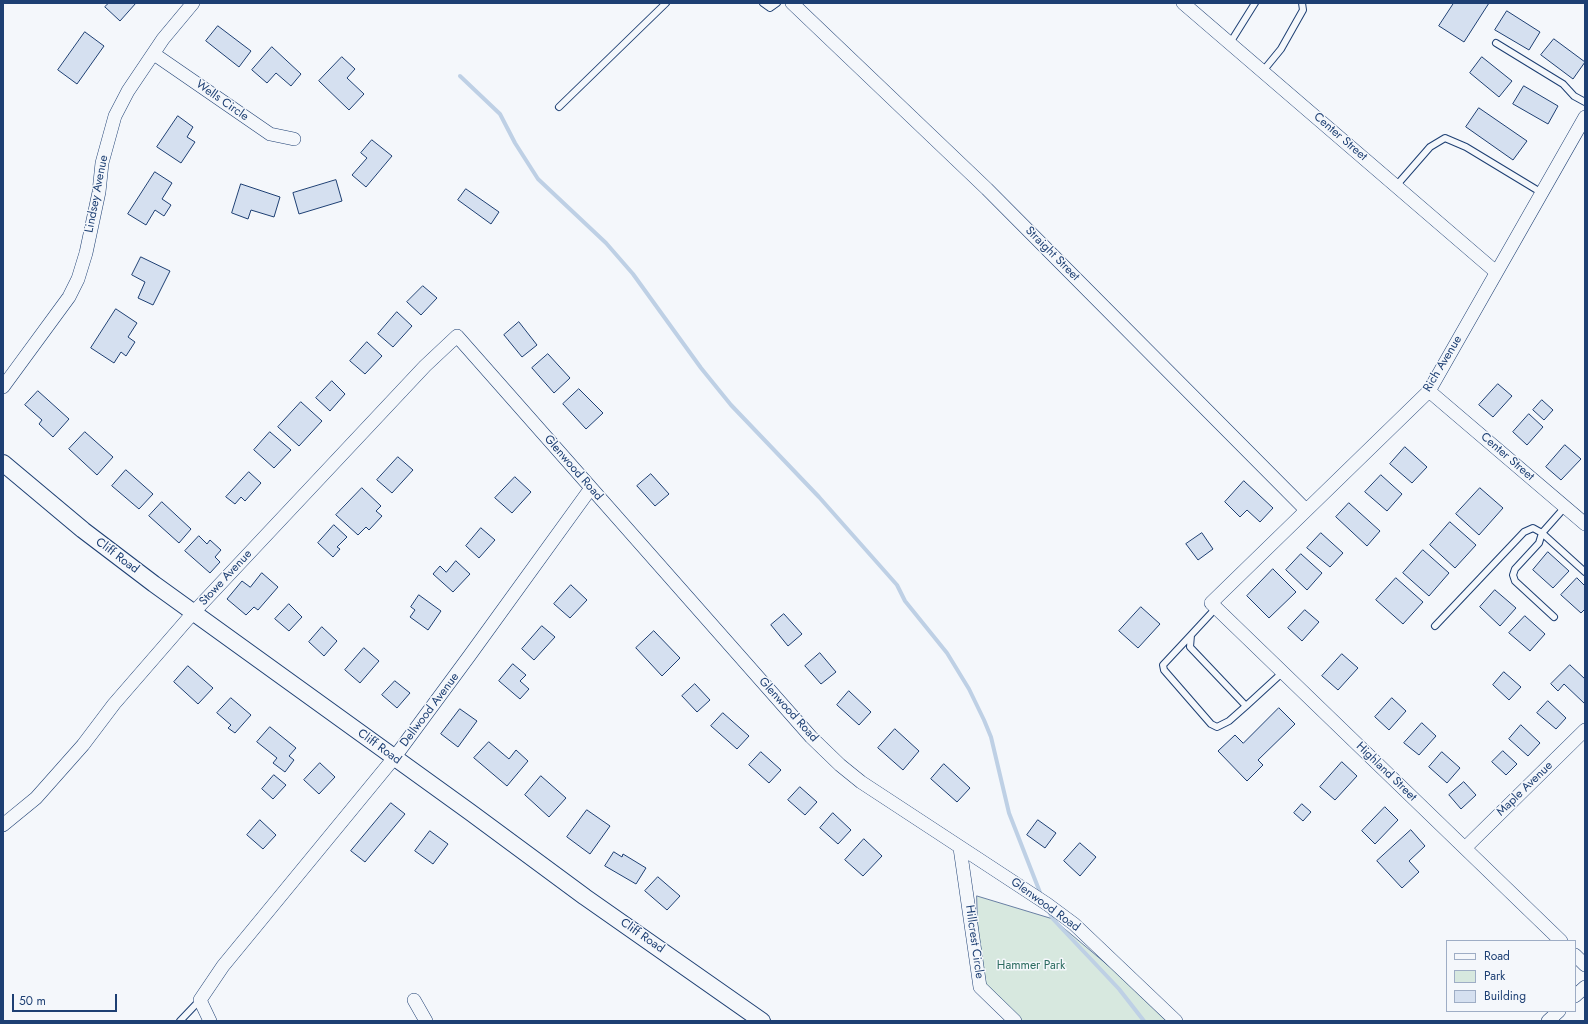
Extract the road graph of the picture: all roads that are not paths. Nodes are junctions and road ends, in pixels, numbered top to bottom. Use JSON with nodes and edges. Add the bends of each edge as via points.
{"nodes":[{"id":1,"x":194,"y":3,"type":"edge"},
{"id":2,"x":666,"y":3,"type":"edge"},
{"id":3,"x":763,"y":3,"type":"edge"},
{"id":4,"x":777,"y":3,"type":"edge"},
{"id":5,"x":792,"y":3,"type":"edge"},
{"id":6,"x":1183,"y":3,"type":"edge"},
{"id":7,"x":1255,"y":3,"type":"edge"},
{"id":8,"x":1302,"y":3,"type":"edge"},
{"id":9,"x":1230,"y":43,"type":"junction"},
{"id":10,"x":1496,"y":43,"type":"dead end"},
{"id":11,"x":154,"y":54,"type":"junction"},
{"id":12,"x":1263,"y":71,"type":"junction"},
{"id":13,"x":1585,"y":102,"type":"edge"},
{"id":14,"x":558,"y":107,"type":"dead end"},
{"id":15,"x":1585,"y":117,"type":"edge"},
{"id":16,"x":294,"y":139,"type":"dead end"},
{"id":17,"x":1396,"y":186,"type":"junction"},
{"id":18,"x":1542,"y":192,"type":"junction"},
{"id":19,"x":1496,"y":272,"type":"junction"},
{"id":20,"x":457,"y":336,"type":"joint"},
{"id":21,"x":3,"y":386,"type":"edge"},
{"id":22,"x":1429,"y":391,"type":"junction"},
{"id":23,"x":3,"y":463,"type":"edge"},
{"id":24,"x":590,"y":488,"type":"junction"},
{"id":25,"x":1565,"y":507,"type":"junction"},
{"id":26,"x":1306,"y":510,"type":"junction"},
{"id":27,"x":1585,"y":524,"type":"edge"},
{"id":28,"x":1542,"y":533,"type":"junction"},
{"id":29,"x":1585,"y":572,"type":"edge"},
{"id":30,"x":1214,"y":605,"type":"junction"},
{"id":31,"x":193,"y":613,"type":"junction"},
{"id":32,"x":1554,"y":617,"type":"dead end"},
{"id":33,"x":1435,"y":626,"type":"dead end"},
{"id":34,"x":1191,"y":635,"type":"junction"},
{"id":35,"x":1283,"y":672,"type":"junction"},
{"id":36,"x":1246,"y":706,"type":"junction"},
{"id":37,"x":1585,"y":730,"type":"edge"},
{"id":38,"x":394,"y":758,"type":"junction"},
{"id":39,"x":3,"y":825,"type":"edge"},
{"id":40,"x":960,"y":848,"type":"junction"},
{"id":41,"x":1465,"y":848,"type":"junction"},
{"id":42,"x":1559,"y":940,"type":"edge"},
{"id":43,"x":1576,"y":956,"type":"edge"},
{"id":44,"x":1585,"y":965,"type":"edge"},
{"id":45,"x":1585,"y":987,"type":"edge"},
{"id":46,"x":1576,"y":995,"type":"edge"},
{"id":47,"x":200,"y":1000,"type":"junction"},
{"id":48,"x":414,"y":1000,"type":"dead end"},
{"id":49,"x":1558,"y":1012,"type":"edge"},
{"id":50,"x":180,"y":1021,"type":"edge"},
{"id":51,"x":210,"y":1021,"type":"edge"},
{"id":52,"x":426,"y":1021,"type":"edge"},
{"id":53,"x":762,"y":1021,"type":"edge"},
{"id":54,"x":1015,"y":1021,"type":"edge"},
{"id":55,"x":1176,"y":1021,"type":"edge"},
{"id":56,"x":1548,"y":1021,"type":"edge"}],
"edges":[{"from":1,"to":11,"type":"street","name":"Lindsey Avenue","via":[[163,39]]},
{"from":2,"to":14,"type":"lane"},
{"from":3,"to":4,"type":"lane","via":[[770,8]]},
{"from":5,"to":26,"type":"street","name":"Straight Street","via":[[987,189]]},
{"from":6,"to":9,"type":"street","name":"Center Street"},
{"from":7,"to":9,"type":"lane"},
{"from":8,"to":12,"type":"lane","via":[[1303,10],[1281,49]]},
{"from":9,"to":12,"type":"street","name":"Center Street"},
{"from":10,"to":13,"type":"lane","via":[[1563,84],[1574,96]]},
{"from":11,"to":16,"type":"street","name":"Wells Circle","via":[[270,134]]},
{"from":11,"to":21,"type":"street","name":"Lindsey Avenue","via":[[128,91],[115,116],[102,163],[99,192],[86,252],[70,297]]},
{"from":12,"to":17,"type":"street","name":"Center Street"},
{"from":15,"to":18,"type":"street","name":"Rich Avenue"},
{"from":17,"to":18,"type":"lane","via":[[1430,148],[1445,138],[1466,147]]},
{"from":17,"to":19,"type":"street","name":"Center Street"},
{"from":18,"to":19,"type":"street","name":"Rich Avenue"},
{"from":19,"to":22,"type":"street","name":"Rich Avenue"},
{"from":20,"to":24,"type":"street","name":"Glenwood Road"},
{"from":20,"to":31,"type":"street","name":"Stowe Avenue","via":[[425,366]]},
{"from":22,"to":25,"type":"street","name":"Center Street"},
{"from":22,"to":26,"type":"street","name":"Rich Avenue"},
{"from":23,"to":31,"type":"street","name":"Cliff Road","via":[[83,530]]},
{"from":24,"to":38,"type":"street","name":"Dellwood Avenue"},
{"from":24,"to":40,"type":"street","name":"Glenwood Road","via":[[810,737],[861,782]]},
{"from":25,"to":27,"type":"street","name":"Center Street"},
{"from":25,"to":28,"type":"lane"},
{"from":26,"to":30,"type":"street","name":"Rich Avenue"},
{"from":28,"to":29,"type":"lane"},
{"from":28,"to":32,"type":"lane","via":[[1539,543],[1515,569],[1513,575],[1515,581]]},
{"from":28,"to":33,"type":"lane","via":[[1533,528],[1524,532]]},
{"from":30,"to":34,"type":"lane"},
{"from":30,"to":35,"type":"street","name":"Highland Street"},
{"from":31,"to":38,"type":"street","name":"Cliff Road"},
{"from":31,"to":39,"type":"street","name":"Stowe Avenue","via":[[36,798]]},
{"from":34,"to":36,"type":"lane","via":[[1190,647]]},
{"from":34,"to":36,"type":"lane","via":[[1163,665],[1164,670],[1211,724],[1217,727],[1229,721]]},
{"from":35,"to":36,"type":"lane"},
{"from":35,"to":41,"type":"street","name":"Highland Street"},
{"from":37,"to":41,"type":"street","name":"Maple Avenue"},
{"from":38,"to":47,"type":"street","name":"Dellwood Avenue","via":[[223,966]]},
{"from":38,"to":53,"type":"street","name":"Cliff Road","via":[[585,897]]},
{"from":40,"to":54,"type":"street","name":"Hillcrest Circle","via":[[980,987]]},
{"from":40,"to":55,"type":"street","name":"Glenwood Road","via":[[1074,924]]},
{"from":41,"to":42,"type":"street","name":"Highland Street"},
{"from":43,"to":44,"type":"street"},
{"from":45,"to":46,"type":"street"},
{"from":47,"to":50,"type":"lane"},
{"from":47,"to":51,"type":"street"},
{"from":48,"to":52,"type":"street"},
{"from":49,"to":56,"type":"street"}]}
